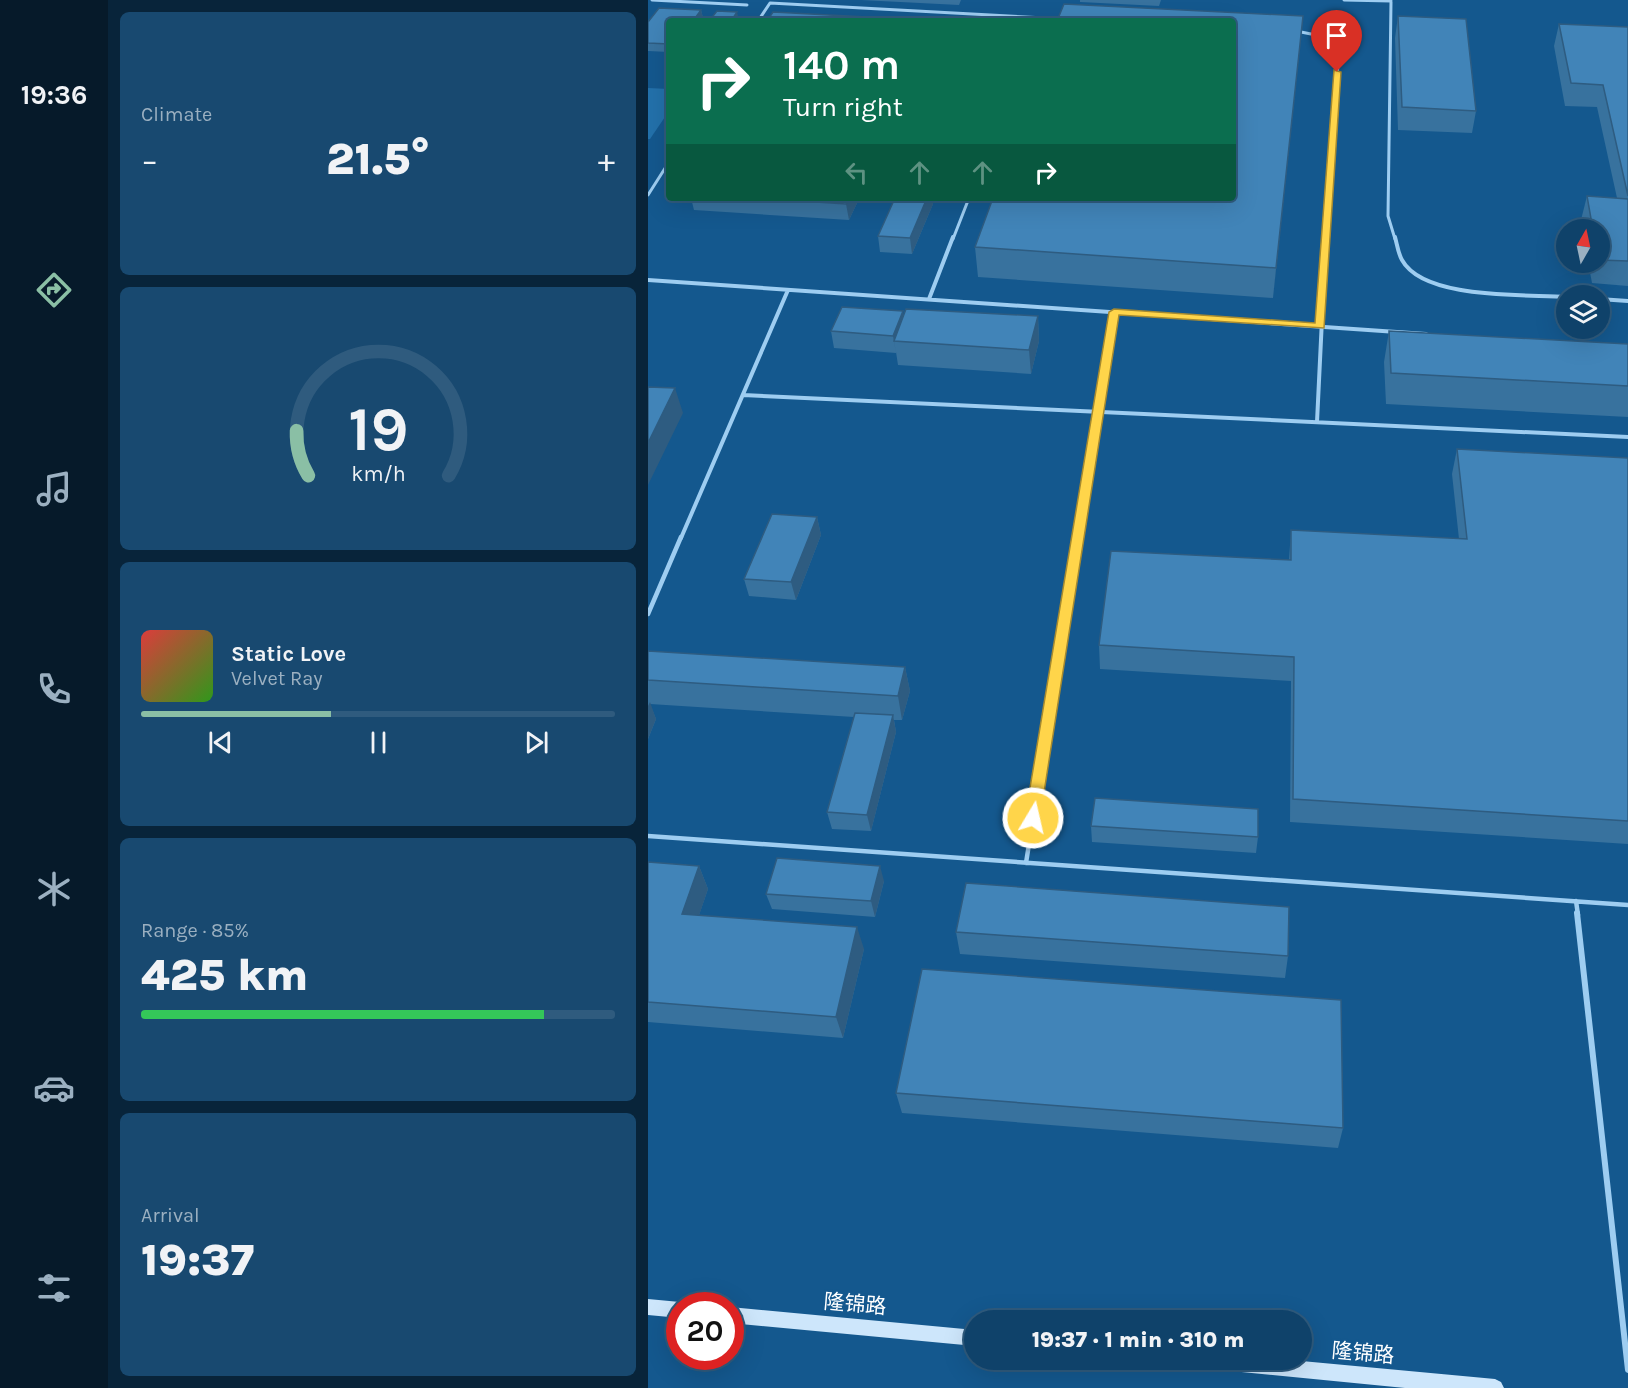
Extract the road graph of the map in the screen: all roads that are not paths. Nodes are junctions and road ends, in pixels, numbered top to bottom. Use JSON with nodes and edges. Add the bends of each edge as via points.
{"nodes":[{"id":1,"x":652,"y":0,"type":"edge"},
{"id":2,"x":1344,"y":0,"type":"edge"},
{"id":3,"x":1391,"y":1,"type":"edge"},
{"id":4,"x":747,"y":5,"type":"dead end"},
{"id":5,"x":760,"y":18,"type":"edge"},
{"id":6,"x":1049,"y":18,"type":"edge"},
{"id":7,"x":1293,"y":31,"type":"edge"},
{"id":8,"x":666,"y":168,"type":"edge"},
{"id":9,"x":648,"y":195,"type":"edge"},
{"id":10,"x":968,"y":201,"type":"edge"},
{"id":11,"x":648,"y":280,"type":"edge"},
{"id":12,"x":788,"y":290,"type":"junction"},
{"id":13,"x":1556,"y":296,"type":"edge"},
{"id":14,"x":929,"y":299,"type":"junction"},
{"id":15,"x":1610,"y":300,"type":"edge"},
{"id":16,"x":1628,"y":301,"type":"edge"},
{"id":17,"x":1114,"y":312,"type":"junction"},
{"id":18,"x":1320,"y":326,"type":"junction"},
{"id":19,"x":1427,"y":334,"type":"edge"},
{"id":20,"x":743,"y":395,"type":"junction"},
{"id":21,"x":1098,"y":412,"type":"junction"},
{"id":22,"x":1317,"y":422,"type":"junction"},
{"id":23,"x":1628,"y":437,"type":"edge"},
{"id":24,"x":648,"y":614,"type":"edge"},
{"id":25,"x":648,"y":836,"type":"edge"},
{"id":26,"x":1026,"y":863,"type":"junction"},
{"id":27,"x":1576,"y":901,"type":"junction"},
{"id":28,"x":1628,"y":905,"type":"edge"},
{"id":29,"x":648,"y":1307,"type":"edge"},
{"id":30,"x":666,"y":1309,"type":"edge"},
{"id":31,"x":744,"y":1316,"type":"edge"},
{"id":32,"x":964,"y":1337,"type":"edge"},
{"id":33,"x":1306,"y":1370,"type":"edge"},
{"id":34,"x":1628,"y":1370,"type":"edge"},
{"id":35,"x":1495,"y":1388,"type":"edge"}],
"edges":[{"from":1,"to":4,"type":"lane"},
{"from":2,"to":3,"type":"lane"},
{"from":3,"to":13,"type":"lane","via":[[1388,216],[1402,260],[1424,279],[1458,290]]},
{"from":5,"to":6,"type":"lane","via":[[770,3]]},
{"from":7,"to":18,"type":"lane","via":[[1323,35],[1339,49]]},
{"from":8,"to":9,"type":"lane"},
{"from":10,"to":14,"type":"lane"},
{"from":11,"to":12,"type":"lane"},
{"from":12,"to":14,"type":"lane"},
{"from":12,"to":20,"type":"lane"},
{"from":14,"to":17,"type":"lane"},
{"from":15,"to":16,"type":"lane"},
{"from":17,"to":18,"type":"lane"},
{"from":17,"to":21,"type":"lane"},
{"from":18,"to":19,"type":"lane"},
{"from":18,"to":22,"type":"lane"},
{"from":20,"to":21,"type":"lane"},
{"from":20,"to":24,"type":"lane"},
{"from":21,"to":22,"type":"lane"},
{"from":21,"to":26,"type":"lane"},
{"from":22,"to":23,"type":"lane"},
{"from":25,"to":26,"type":"lane"},
{"from":26,"to":27,"type":"lane"},
{"from":27,"to":28,"type":"lane"},
{"from":27,"to":34,"type":"lane"},
{"from":29,"to":30,"type":"main road"},
{"from":31,"to":32,"type":"main road","name":"隆锦路"},
{"from":33,"to":35,"type":"main road","name":"隆锦路"}]}
